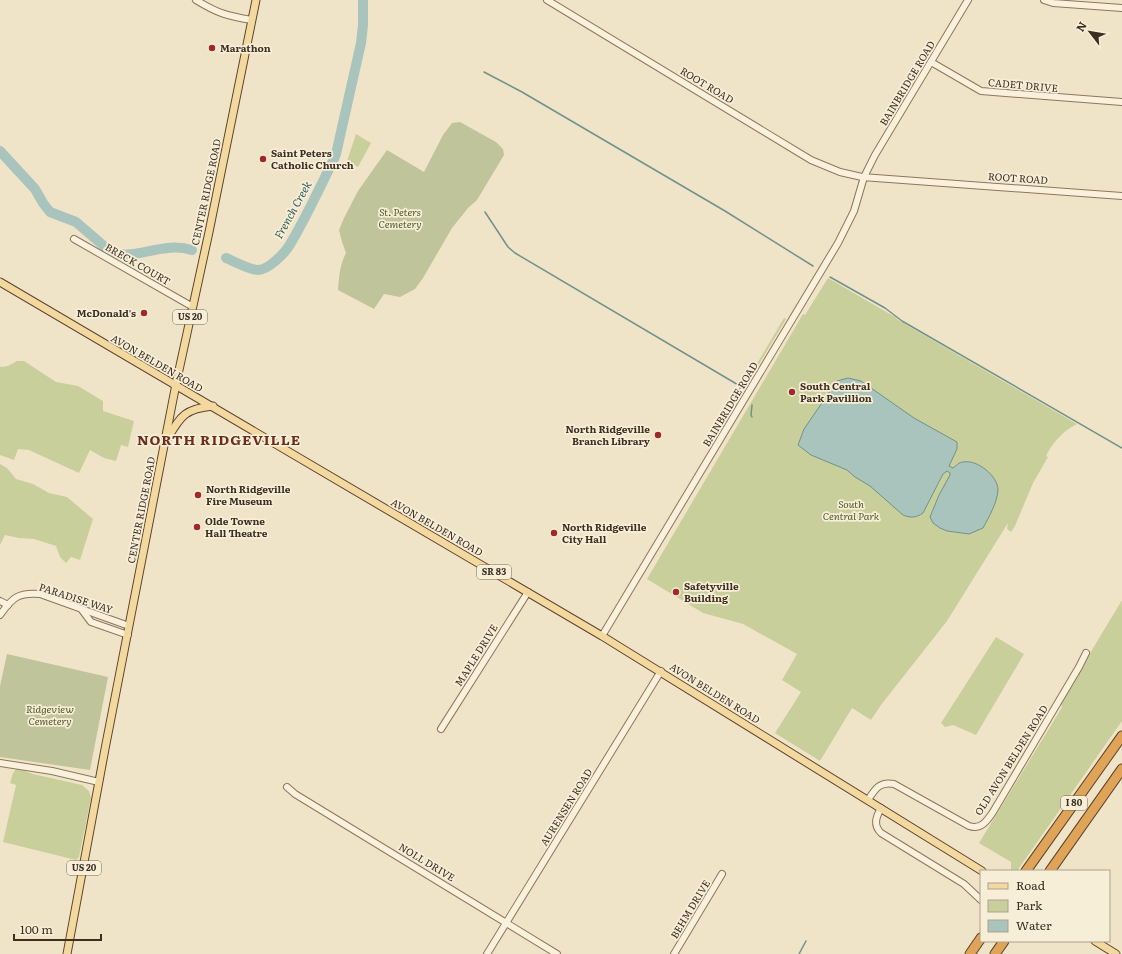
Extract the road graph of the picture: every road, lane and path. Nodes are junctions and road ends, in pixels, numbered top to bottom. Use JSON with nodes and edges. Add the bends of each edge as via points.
{"nodes":[{"id":1,"x":196,"y":0,"type":"edge"},
{"id":2,"x":256,"y":0,"type":"edge"},
{"id":3,"x":546,"y":0,"type":"edge"},
{"id":4,"x":968,"y":0,"type":"edge"},
{"id":5,"x":1044,"y":0,"type":"edge"},
{"id":6,"x":1122,"y":8,"type":"edge"},
{"id":7,"x":252,"y":20,"type":"junction"},
{"id":8,"x":931,"y":62,"type":"junction"},
{"id":9,"x":1122,"y":102,"type":"edge"},
{"id":10,"x":863,"y":177,"type":"junction"},
{"id":11,"x":1122,"y":196,"type":"edge"},
{"id":12,"x":74,"y":239,"type":"dead end"},
{"id":13,"x":0,"y":282,"type":"edge"},
{"id":14,"x":193,"y":307,"type":"junction"},
{"id":15,"x":176,"y":384,"type":"junction"},
{"id":16,"x":213,"y":406,"type":"junction"},
{"id":17,"x":164,"y":444,"type":"junction"},
{"id":18,"x":528,"y":592,"type":"junction"},
{"id":19,"x":0,"y":600,"type":"edge"},
{"id":20,"x":8,"y":605,"type":"junction"},
{"id":21,"x":81,"y":609,"type":"junction"},
{"id":22,"x":0,"y":615,"type":"edge"},
{"id":23,"x":129,"y":626,"type":"junction"},
{"id":24,"x":128,"y":635,"type":"junction"},
{"id":25,"x":602,"y":636,"type":"junction"},
{"id":26,"x":1086,"y":653,"type":"dead end"},
{"id":27,"x":661,"y":672,"type":"junction"},
{"id":28,"x":441,"y":729,"type":"dead end"},
{"id":29,"x":1122,"y":736,"type":"edge"},
{"id":30,"x":0,"y":763,"type":"edge"},
{"id":31,"x":1122,"y":769,"type":"edge"},
{"id":32,"x":100,"y":782,"type":"junction"},
{"id":33,"x":287,"y":788,"type":"dead end"},
{"id":34,"x":868,"y":800,"type":"junction"},
{"id":35,"x":881,"y":808,"type":"junction"},
{"id":36,"x":980,"y":870,"type":"edge"},
{"id":37,"x":1027,"y":870,"type":"edge"},
{"id":38,"x":1051,"y":870,"type":"edge"},
{"id":39,"x":722,"y":874,"type":"dead end"},
{"id":40,"x":980,"y":899,"type":"edge"},
{"id":41,"x":507,"y":922,"type":"junction"},
{"id":42,"x":980,"y":939,"type":"edge"},
{"id":43,"x":1003,"y":942,"type":"edge"},
{"id":44,"x":1097,"y":942,"type":"edge"},
{"id":45,"x":67,"y":954,"type":"edge"},
{"id":46,"x":487,"y":954,"type":"edge"},
{"id":47,"x":557,"y":954,"type":"edge"},
{"id":48,"x":674,"y":954,"type":"edge"},
{"id":49,"x":970,"y":954,"type":"edge"},
{"id":50,"x":995,"y":954,"type":"edge"},
{"id":51,"x":1116,"y":954,"type":"edge"}],
"edges":[{"from":1,"to":7,"type":"street","via":[[219,13]]},
{"from":2,"to":7,"type":"main road","name":"CENTER RIDGE ROAD","number":"US 20"},
{"from":3,"to":10,"type":"street","name":"ROOT ROAD","via":[[811,160],[840,172]]},
{"from":4,"to":8,"type":"street","name":"BAINBRIDGE ROAD"},
{"from":5,"to":6,"type":"street","via":[[1053,3]]},
{"from":7,"to":14,"type":"main road","name":"CENTER RIDGE ROAD","number":"US 20"},
{"from":8,"to":9,"type":"street","name":"CADET DRIVE","via":[[981,91]]},
{"from":8,"to":10,"type":"street","name":"BAINBRIDGE ROAD"},
{"from":10,"to":11,"type":"street","name":"ROOT ROAD"},
{"from":10,"to":25,"type":"street","name":"BAINBRIDGE ROAD","via":[[854,211],[838,243]]},
{"from":12,"to":14,"type":"street","name":"BRECK COURT"},
{"from":13,"to":15,"type":"main road","name":"AVON BELDEN ROAD","number":"SR 83"},
{"from":14,"to":15,"type":"main road","name":"CENTER RIDGE ROAD","number":"US 20"},
{"from":15,"to":16,"type":"main road","name":"AVON BELDEN ROAD","number":"SR 83"},
{"from":15,"to":17,"type":"main road","name":"CENTER RIDGE ROAD","number":"US 20"},
{"from":16,"to":17,"type":"main road","via":[[186,414]]},
{"from":16,"to":18,"type":"main road","name":"AVON BELDEN ROAD","number":"SR 83"},
{"from":17,"to":23,"type":"main road","name":"CENTER RIDGE ROAD","number":"US 20"},
{"from":18,"to":25,"type":"main road","name":"AVON BELDEN ROAD","number":"SR 83"},
{"from":18,"to":28,"type":"street","name":"MAPLE DRIVE"},
{"from":19,"to":20,"type":"street"},
{"from":20,"to":21,"type":"street","name":"PARADISE WAY","via":[[14,597],[33,593]]},
{"from":20,"to":22,"type":"street","name":"PARADISE WAY"},
{"from":21,"to":23,"type":"street","name":"PARADISE WAY"},
{"from":21,"to":24,"type":"street","via":[[91,622]]},
{"from":23,"to":24,"type":"main road","name":"CENTER RIDGE ROAD","number":"US 20"},
{"from":24,"to":32,"type":"main road","name":"CENTER RIDGE ROAD","number":"US 20"},
{"from":25,"to":27,"type":"main road","name":"AVON BELDEN ROAD","number":"SR 83"},
{"from":26,"to":34,"type":"street","name":"OLD AVON BELDEN ROAD","via":[[993,812],[981,826],[969,826],[894,784],[878,786]]},
{"from":27,"to":34,"type":"main road","name":"AVON BELDEN ROAD","number":"SR 83"},
{"from":27,"to":41,"type":"street","name":"AURENSEN ROAD"},
{"from":29,"to":37,"type":"highway","number":"I 80"},
{"from":30,"to":32,"type":"street"},
{"from":31,"to":38,"type":"highway","number":"I 80"},
{"from":32,"to":45,"type":"main road","name":"CENTER RIDGE ROAD","number":"US 20"},
{"from":33,"to":41,"type":"street","name":"NOLL DRIVE"},
{"from":34,"to":35,"type":"main road","name":"AVON BELDEN ROAD","number":"SR 83"},
{"from":35,"to":36,"type":"main road","name":"AVON BELDEN ROAD","number":"SR 83"},
{"from":35,"to":40,"type":"street","via":[[876,822],[881,833],[964,884]]},
{"from":39,"to":48,"type":"street","name":"BEHM DRIVE"},
{"from":41,"to":46,"type":"street","name":"AURENSEN ROAD"},
{"from":41,"to":47,"type":"street","name":"NOLL DRIVE"},
{"from":42,"to":49,"type":"highway"},
{"from":43,"to":50,"type":"highway"},
{"from":44,"to":51,"type":"main road"}]}
